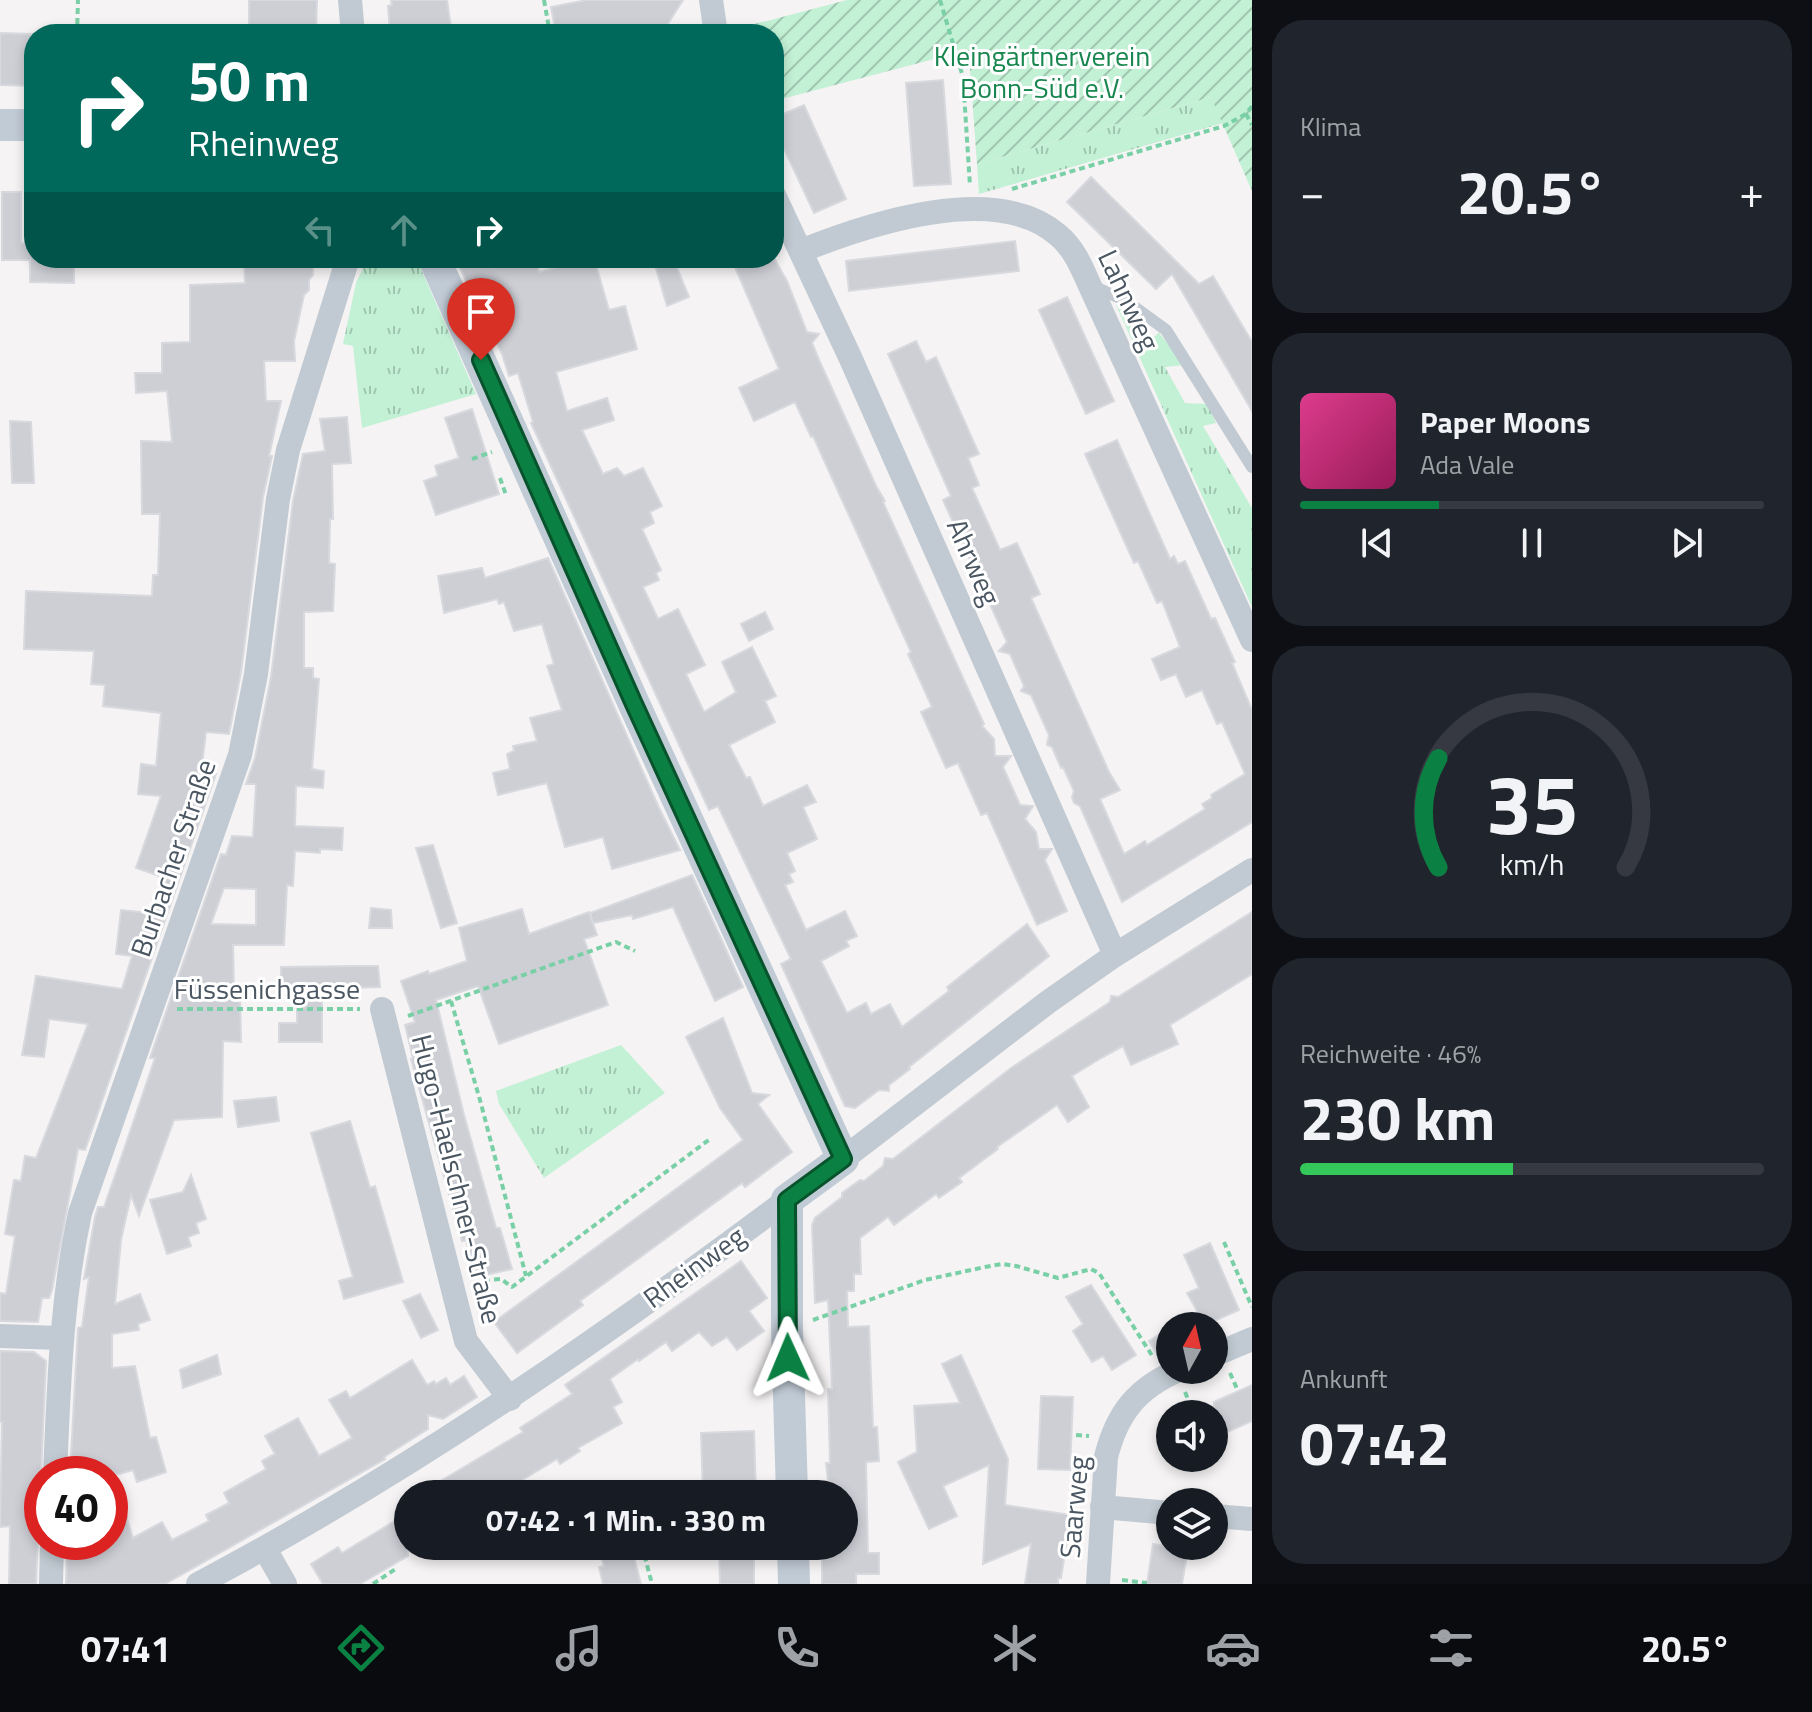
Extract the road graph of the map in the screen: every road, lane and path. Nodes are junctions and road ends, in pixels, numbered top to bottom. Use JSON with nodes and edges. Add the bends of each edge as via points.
{"nodes":[{"id":1,"x":78,"y":0,"type":"edge"},
{"id":2,"x":350,"y":0,"type":"edge"},
{"id":3,"x":544,"y":0,"type":"edge"},
{"id":4,"x":711,"y":0,"type":"edge"},
{"id":5,"x":940,"y":0,"type":"edge"},
{"id":6,"x":77,"y":24,"type":"edge"},
{"id":7,"x":352,"y":24,"type":"edge"},
{"id":8,"x":548,"y":24,"type":"edge"},
{"id":9,"x":715,"y":24,"type":"edge"},
{"id":10,"x":1252,"y":106,"type":"edge"},
{"id":11,"x":1246,"y":114,"type":"junction"},
{"id":12,"x":0,"y":125,"type":"edge"},
{"id":13,"x":24,"y":125,"type":"edge"},
{"id":14,"x":1252,"y":125,"type":"edge"},
{"id":15,"x":984,"y":209,"type":"junction"},
{"id":16,"x":784,"y":216,"type":"edge"},
{"id":17,"x":801,"y":251,"type":"junction"},
{"id":18,"x":345,"y":268,"type":"edge"},
{"id":19,"x":438,"y":268,"type":"edge"},
{"id":20,"x":1090,"y":286,"type":"junction"},
{"id":21,"x":492,"y":452,"type":"dead end"},
{"id":22,"x":472,"y":459,"type":"dead end"},
{"id":23,"x":1252,"y":467,"type":"edge"},
{"id":24,"x":1252,"y":640,"type":"edge"},
{"id":25,"x":1252,"y":870,"type":"edge"},
{"id":26,"x":635,"y":951,"type":"dead end"},
{"id":27,"x":1115,"y":955,"type":"junction"},
{"id":28,"x":451,"y":1001,"type":"junction"},
{"id":29,"x":153,"y":1007,"type":"junction"},
{"id":30,"x":385,"y":1016,"type":"junction"},
{"id":31,"x":710,"y":1139,"type":"dead end"},
{"id":32,"x":843,"y":1159,"type":"junction"},
{"id":33,"x":787,"y":1200,"type":"junction"},
{"id":34,"x":1224,"y":1242,"type":"dead end"},
{"id":35,"x":526,"y":1276,"type":"junction"},
{"id":36,"x":456,"y":1304,"type":"junction"},
{"id":37,"x":1252,"y":1307,"type":"edge"},
{"id":38,"x":787,"y":1329,"type":"junction"},
{"id":39,"x":0,"y":1336,"type":"edge"},
{"id":40,"x":60,"y":1338,"type":"junction"},
{"id":41,"x":1252,"y":1339,"type":"edge"},
{"id":42,"x":1228,"y":1349,"type":"edge"},
{"id":43,"x":1156,"y":1351,"type":"edge"},
{"id":44,"x":1156,"y":1383,"type":"edge"},
{"id":45,"x":510,"y":1399,"type":"junction"},
{"id":46,"x":56,"y":1456,"type":"edge"},
{"id":47,"x":792,"y":1480,"type":"edge"},
{"id":48,"x":1102,"y":1507,"type":"junction"},
{"id":49,"x":1156,"y":1512,"type":"edge"},
{"id":50,"x":1228,"y":1517,"type":"edge"},
{"id":51,"x":1252,"y":1519,"type":"edge"},
{"id":52,"x":265,"y":1549,"type":"junction"},
{"id":53,"x":52,"y":1560,"type":"edge"},
{"id":54,"x":646,"y":1560,"type":"edge"},
{"id":55,"x":793,"y":1560,"type":"edge"},
{"id":56,"x":397,"y":1568,"type":"dead end"},
{"id":57,"x":51,"y":1584,"type":"edge"},
{"id":58,"x":198,"y":1584,"type":"edge"},
{"id":59,"x":285,"y":1584,"type":"edge"},
{"id":60,"x":373,"y":1584,"type":"edge"},
{"id":61,"x":652,"y":1584,"type":"edge"},
{"id":62,"x":794,"y":1584,"type":"edge"},
{"id":63,"x":1098,"y":1584,"type":"edge"}],
"edges":[{"from":1,"to":6,"type":"path"},
{"from":2,"to":7,"type":"street"},
{"from":3,"to":8,"type":"path"},
{"from":4,"to":9,"type":"street"},
{"from":5,"to":15,"type":"path","via":[[963,77]]},
{"from":10,"to":11,"type":"path"},
{"from":11,"to":14,"type":"path"},
{"from":11,"to":15,"type":"path","via":[[1224,126],[1014,187]]},
{"from":12,"to":13,"type":"street"},
{"from":15,"to":17,"type":"street","name":"Lahnweg","via":[[896,220]]},
{"from":15,"to":20,"type":"street","name":"Lahnweg","via":[[1047,226],[1076,256]]},
{"from":16,"to":17,"type":"street","name":"Ahrweg"},
{"from":17,"to":27,"type":"street","name":"Ahrweg"},
{"from":18,"to":29,"type":"street","name":"Burbacher Straße","via":[[288,450],[240,755]]},
{"from":19,"to":32,"type":"street"},
{"from":20,"to":23,"type":"lane","via":[[1125,300],[1166,330]]},
{"from":20,"to":24,"type":"street","name":"Lahnweg"},
{"from":21,"to":22,"type":"path"},
{"from":25,"to":27,"type":"street","name":"Rheinweg"},
{"from":26,"to":28,"type":"path","via":[[616,942]]},
{"from":27,"to":32,"type":"street","name":"Rheinweg"},
{"from":28,"to":30,"type":"path"},
{"from":28,"to":35,"type":"path"},
{"from":29,"to":30,"type":"path","name":"Füssenichgasse"},
{"from":29,"to":40,"type":"street","name":"Burbacher Straße","via":[[88,1185]]},
{"from":30,"to":36,"type":"street","name":"Hugo-Haelschner-Straße"},
{"from":31,"to":35,"type":"path"},
{"from":32,"to":33,"type":"street","name":"Rheinweg"},
{"from":33,"to":38,"type":"street"},
{"from":33,"to":45,"type":"street","name":"Rheinweg"},
{"from":34,"to":37,"type":"path"},
{"from":35,"to":36,"type":"path","via":[[512,1287],[501,1279],[489,1280]]},
{"from":36,"to":45,"type":"street","name":"Hugo-Haelschner-Straße","via":[[466,1341]]},
{"from":38,"to":43,"type":"path","via":[[925,1280],[985,1267],[1002,1264],[1058,1278],[1091,1269]]},
{"from":38,"to":47,"type":"street"},
{"from":39,"to":40,"type":"street"},
{"from":40,"to":46,"type":"street","name":"Burbacher Straße"},
{"from":41,"to":42,"type":"street"},
{"from":44,"to":48,"type":"street","name":"Saarweg","via":[[1134,1397],[1111,1437]]},
{"from":45,"to":52,"type":"street","name":"Rheinweg"},
{"from":48,"to":49,"type":"street"},
{"from":48,"to":63,"type":"street","name":"Saarweg"},
{"from":50,"to":51,"type":"street"},
{"from":52,"to":58,"type":"street","name":"Rheinweg"},
{"from":52,"to":59,"type":"street"},
{"from":53,"to":57,"type":"street"},
{"from":54,"to":61,"type":"path"},
{"from":55,"to":62,"type":"street"},
{"from":56,"to":60,"type":"path"}]}
